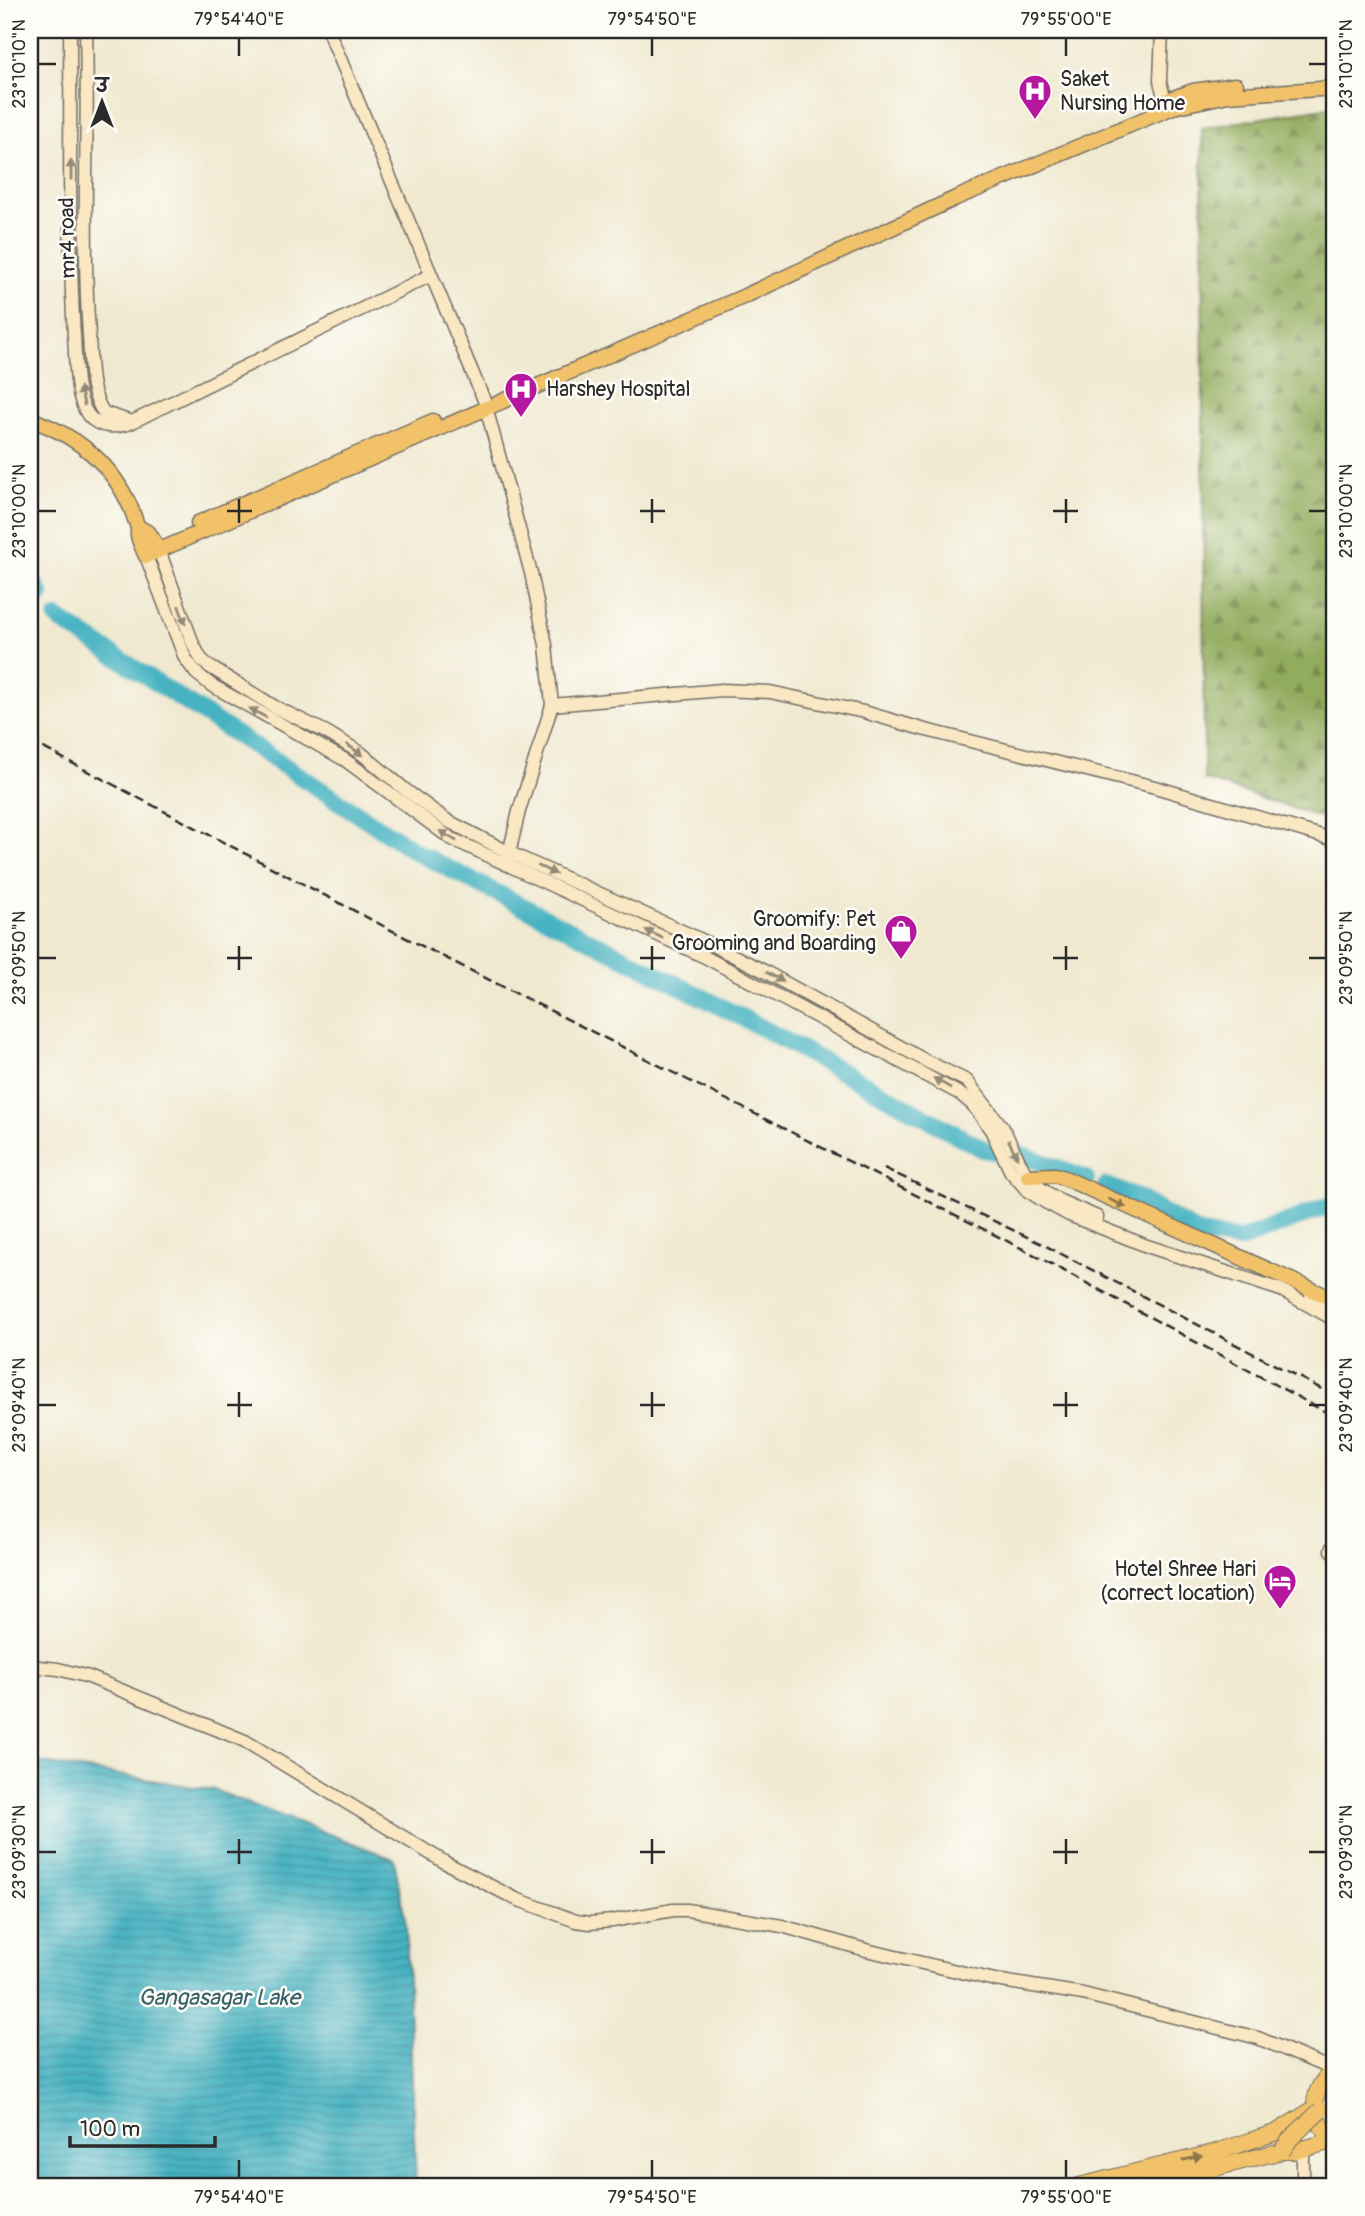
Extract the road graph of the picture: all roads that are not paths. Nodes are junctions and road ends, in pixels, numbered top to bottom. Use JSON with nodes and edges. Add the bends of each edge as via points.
{"nodes":[{"id":1,"x":70,"y":30,"type":"edge"},
{"id":2,"x":86,"y":30,"type":"edge"},
{"id":3,"x":328,"y":30,"type":"edge"},
{"id":4,"x":1162,"y":30,"type":"edge"},
{"id":5,"x":1335,"y":79,"type":"edge"},
{"id":6,"x":1335,"y":88,"type":"edge"},
{"id":7,"x":1166,"y":105,"type":"junction"},
{"id":8,"x":431,"y":275,"type":"junction"},
{"id":9,"x":485,"y":403,"type":"junction"},
{"id":10,"x":30,"y":419,"type":"edge"},
{"id":11,"x":132,"y":422,"type":"junction"},
{"id":12,"x":151,"y":549,"type":"junction"},
{"id":13,"x":552,"y":705,"type":"junction"},
{"id":14,"x":1335,"y":840,"type":"edge"},
{"id":15,"x":508,"y":859,"type":"junction"},
{"id":16,"x":1021,"y":1173,"type":"junction"},
{"id":17,"x":1335,"y":1300,"type":"edge"},
{"id":18,"x":1335,"y":1309,"type":"edge"},
{"id":19,"x":1335,"y":1320,"type":"edge"},
{"id":20,"x":1335,"y":1541,"type":"edge"},
{"id":21,"x":1335,"y":1552,"type":"edge"},
{"id":22,"x":30,"y":1666,"type":"edge"},
{"id":23,"x":1335,"y":2073,"type":"edge"},
{"id":24,"x":1318,"y":2109,"type":"junction"},
{"id":25,"x":1335,"y":2133,"type":"edge"},
{"id":26,"x":1335,"y":2140,"type":"edge"},
{"id":27,"x":1335,"y":2147,"type":"edge"},
{"id":28,"x":1282,"y":2151,"type":"junction"},
{"id":29,"x":1303,"y":2155,"type":"junction"},
{"id":30,"x":1079,"y":2186,"type":"edge"},
{"id":31,"x":1144,"y":2186,"type":"edge"},
{"id":32,"x":1182,"y":2186,"type":"edge"},
{"id":33,"x":1303,"y":2186,"type":"edge"}],
"edges":[{"from":11,"to":1,"type":"street","name":"mr4 road","one_way":true,"via":[[110,427],[96,421],[80,399],[72,300]]},
{"from":2,"to":11,"type":"street","name":"mr4 road","via":[[91,368],[99,407],[109,416]]},
{"from":3,"to":8,"type":"street"},
{"from":4,"to":7,"type":"street","via":[[1160,81]]},
{"from":5,"to":7,"type":"main road","via":[[1216,87],[1193,91]]},
{"from":6,"to":7,"type":"main road","via":[[1228,95]]},
{"from":7,"to":9,"type":"main road","via":[[893,217]]},
{"from":8,"to":9,"type":"street"},
{"from":8,"to":11,"type":"street","name":"mr4 road"},
{"from":9,"to":12,"type":"main road"},
{"from":9,"to":13,"type":"street","via":[[531,573],[546,645]]},
{"from":10,"to":12,"type":"main road","via":[[82,444],[108,469],[120,485],[138,537]]},
{"from":12,"to":15,"type":"street","via":[[185,658],[195,673],[227,696],[345,760],[450,838]]},
{"from":13,"to":14,"type":"street","via":[[722,690],[770,692],[1154,787]]},
{"from":13,"to":15,"type":"street"},
{"from":15,"to":16,"type":"street","via":[[716,947],[967,1081]]},
{"from":16,"to":17,"type":"main road","one_way":true,"via":[[1055,1175]]},
{"from":16,"to":18,"type":"street","via":[[1074,1208],[1213,1262],[1284,1282]]},
{"from":16,"to":19,"type":"street","via":[[1028,1191],[1069,1215],[1190,1262],[1281,1290]]},
{"from":20,"to":21,"type":"street","via":[[1331,1550]]},
{"from":22,"to":23,"type":"street","via":[[89,1677],[245,1741],[446,1863],[516,1899],[576,1922],[687,1910],[782,1926],[866,1950],[995,1980],[1083,1994],[1258,2038]]},
{"from":23,"to":24,"type":"highway"},
{"from":24,"to":25,"type":"highway"},
{"from":24,"to":26,"type":"highway","via":[[1319,2123]]},
{"from":24,"to":28,"type":"highway","bridge":true},
{"from":30,"to":24,"type":"highway","one_way":true,"via":[[1213,2153],[1277,2132]]},
{"from":26,"to":28,"type":"highway"},
{"from":27,"to":29,"type":"highway"},
{"from":28,"to":31,"type":"highway"},
{"from":29,"to":32,"type":"highway"},
{"from":29,"to":33,"type":"street"}]}
